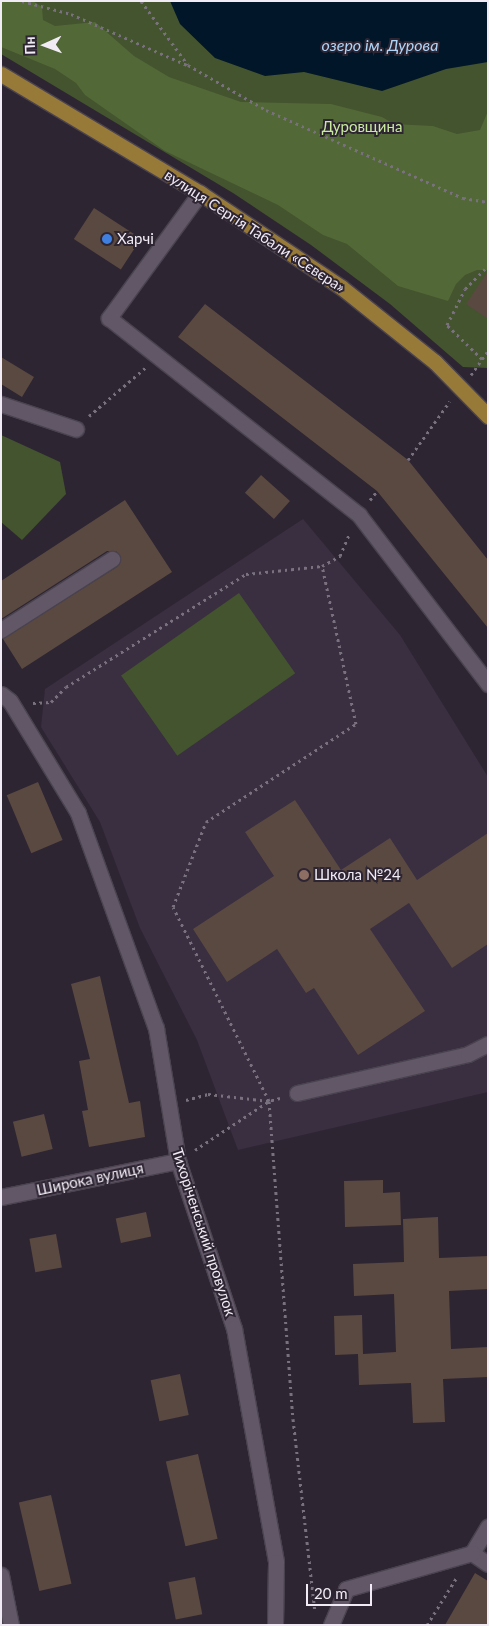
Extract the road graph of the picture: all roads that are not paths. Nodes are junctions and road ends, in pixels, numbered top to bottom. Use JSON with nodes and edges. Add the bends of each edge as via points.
{"nodes":[{"id":1,"x":1,"y":74,"type":"edge"},
{"id":2,"x":200,"y":193,"type":"junction"},
{"id":3,"x":1,"y":404,"type":"edge"},
{"id":4,"x":487,"y":415,"type":"edge"},
{"id":5,"x":76,"y":429,"type":"road end"},
{"id":6,"x":112,"y":559,"type":"dead end"},
{"id":7,"x":1,"y":630,"type":"edge"},
{"id":8,"x":488,"y":684,"type":"edge"},
{"id":9,"x":1,"y":694,"type":"edge"},
{"id":10,"x":488,"y":1044,"type":"edge"},
{"id":11,"x":297,"y":1093,"type":"road end"},
{"id":12,"x":178,"y":1161,"type":"junction"},
{"id":13,"x":1,"y":1197,"type":"edge"},
{"id":14,"x":488,"y":1526,"type":"edge"},
{"id":15,"x":472,"y":1553,"type":"junction"},
{"id":16,"x":488,"y":1564,"type":"edge"},
{"id":17,"x":1,"y":1574,"type":"edge"},
{"id":18,"x":11,"y":1625,"type":"edge"},
{"id":19,"x":275,"y":1625,"type":"edge"},
{"id":20,"x":331,"y":1625,"type":"edge"}],
"edges":[{"from":1,"to":2,"type":"main road","name":"вулиця Сергія Табали «Сєвєра»"},
{"from":2,"to":4,"type":"main road","name":"вулиця Сергія Табали «Сєвєра»","via":[[341,287],[435,362]]},
{"from":2,"to":8,"type":"street","via":[[109,318],[359,515]]},
{"from":3,"to":5,"type":"street"},
{"from":6,"to":7,"type":"street"},
{"from":9,"to":12,"type":"street","name":"Тихоріченський провулок","via":[[10,701],[78,813],[156,1028]]},
{"from":10,"to":11,"type":"street","via":[[468,1054]]},
{"from":12,"to":13,"type":"street","name":"Широка вулиця"},
{"from":12,"to":19,"type":"street","name":"Тихоріченський провулок","via":[[234,1328],[276,1562]]},
{"from":14,"to":15,"type":"street"},
{"from":15,"to":16,"type":"street"},
{"from":15,"to":20,"type":"street","via":[[346,1589]]},
{"from":17,"to":18,"type":"street"}]}
